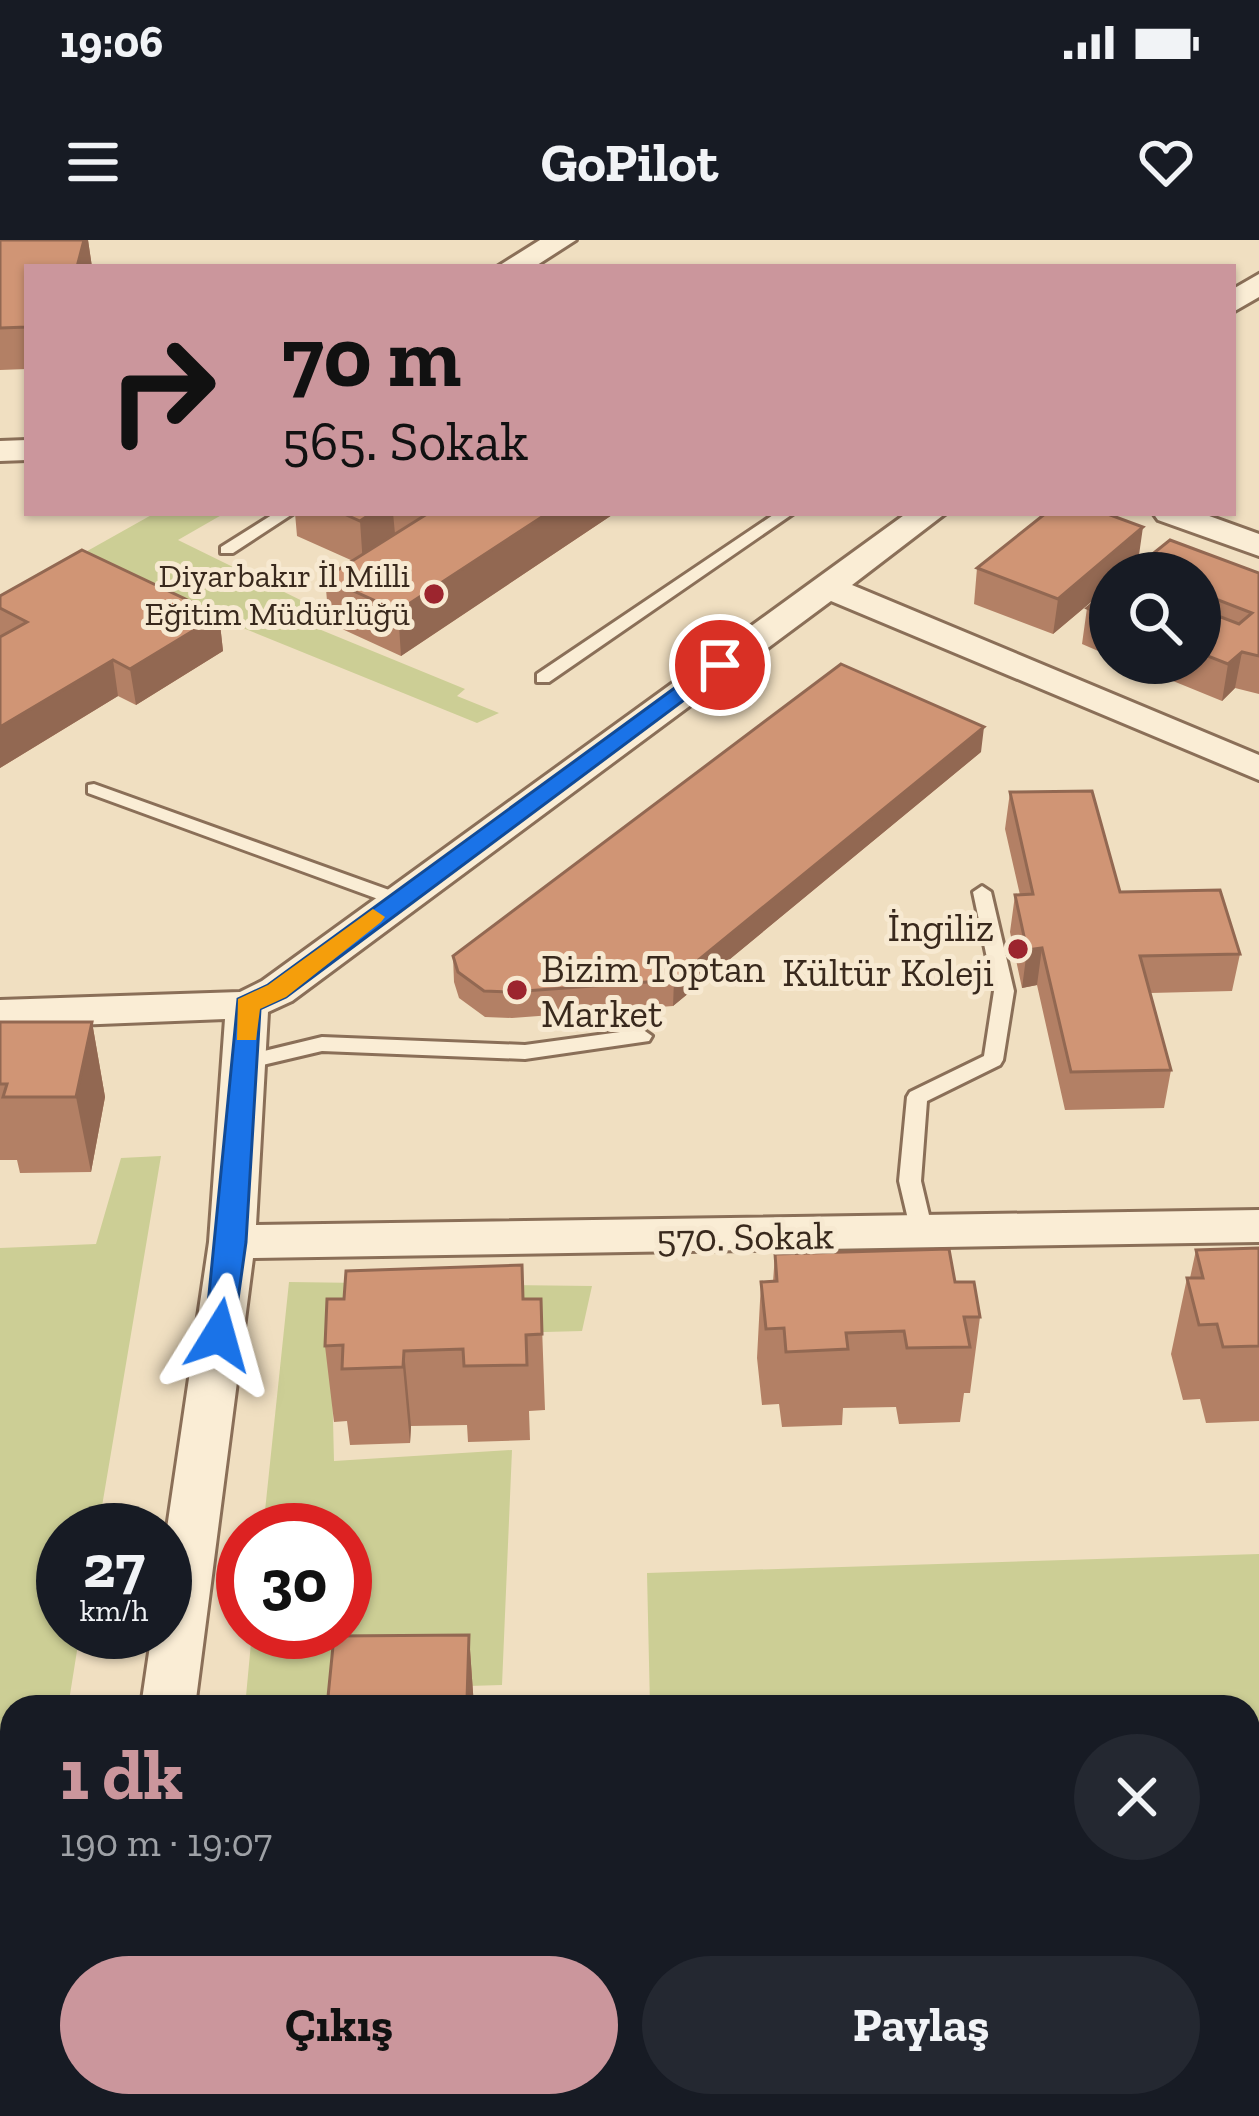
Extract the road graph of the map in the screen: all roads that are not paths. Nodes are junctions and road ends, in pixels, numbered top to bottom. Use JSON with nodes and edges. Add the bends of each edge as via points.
{"nodes":[{"id":1,"x":562,"y":240,"type":"edge"},
{"id":2,"x":518,"y":264,"type":"edge"},
{"id":3,"x":281,"y":516,"type":"edge"},
{"id":4,"x":782,"y":516,"type":"edge"},
{"id":5,"x":925,"y":516,"type":"edge"},
{"id":6,"x":1178,"y":516,"type":"edge"},
{"id":7,"x":1259,"y":546,"type":"edge"},
{"id":8,"x":227,"y":550,"type":"dead end"},
{"id":9,"x":828,"y":587,"type":"junction"},
{"id":10,"x":543,"y":678,"type":"dead end"},
{"id":11,"x":1259,"y":769,"type":"edge"},
{"id":12,"x":94,"y":789,"type":"dead end"},
{"id":13,"x":982,"y":892,"type":"dead end"},
{"id":14,"x":396,"y":899,"type":"junction"},
{"id":15,"x":248,"y":1005,"type":"junction"},
{"id":16,"x":0,"y":1014,"type":"edge"},
{"id":17,"x":642,"y":1036,"type":"dead end"},
{"id":18,"x":246,"y":1061,"type":"junction"},
{"id":19,"x":1259,"y":1226,"type":"edge"},
{"id":20,"x":922,"y":1232,"type":"junction"},
{"id":21,"x":232,"y":1242,"type":"junction"},
{"id":22,"x":170,"y":1695,"type":"edge"}],
"edges":[{"from":1,"to":2,"type":"street"},
{"from":3,"to":8,"type":"lane"},
{"from":4,"to":10,"type":"lane"},
{"from":5,"to":9,"type":"street"},
{"from":6,"to":7,"type":"street"},
{"from":9,"to":11,"type":"street"},
{"from":9,"to":14,"type":"street"},
{"from":12,"to":14,"type":"lane"},
{"from":13,"to":20,"type":"lane","via":[[1004,992],[993,1060],[917,1096],[910,1180]]},
{"from":14,"to":15,"type":"street"},
{"from":15,"to":16,"type":"street"},
{"from":15,"to":18,"type":"street"},
{"from":17,"to":18,"type":"lane","via":[[525,1052],[322,1044]]},
{"from":18,"to":21,"type":"street"},
{"from":19,"to":20,"type":"street","name":"570. Sokak"},
{"from":20,"to":21,"type":"street","name":"570. Sokak"},
{"from":21,"to":22,"type":"street"}]}
